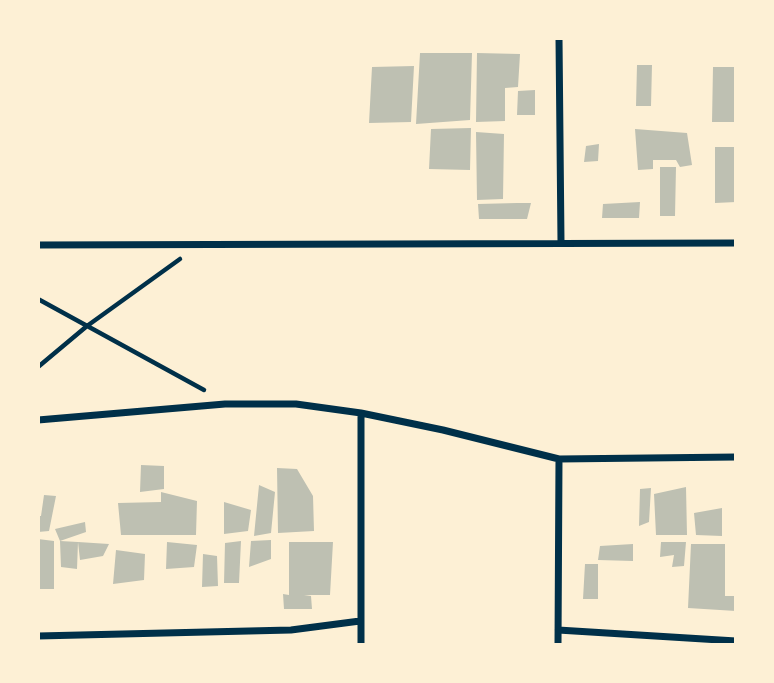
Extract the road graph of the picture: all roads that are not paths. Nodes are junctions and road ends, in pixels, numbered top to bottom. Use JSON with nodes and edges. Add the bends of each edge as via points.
{"nodes":[{"id":1,"x":559,"y":38,"type":"edge"},
{"id":2,"x":561,"y":242,"type":"junction"},
{"id":3,"x":736,"y":243,"type":"edge"},
{"id":4,"x":38,"y":245,"type":"edge"},
{"id":5,"x":361,"y":413,"type":"junction"},
{"id":6,"x":38,"y":420,"type":"edge"},
{"id":7,"x":736,"y":457,"type":"edge"},
{"id":8,"x":559,"y":459,"type":"junction"},
{"id":9,"x":360,"y":621,"type":"junction"},
{"id":10,"x":558,"y":630,"type":"junction"},
{"id":11,"x":38,"y":636,"type":"edge"},
{"id":12,"x":736,"y":641,"type":"edge"},
{"id":13,"x":360,"y":645,"type":"edge"},
{"id":14,"x":558,"y":645,"type":"edge"}],
"edges":[{"from":1,"to":2,"type":"street"},
{"from":2,"to":3,"type":"street"},
{"from":2,"to":4,"type":"street"},
{"from":5,"to":6,"type":"street","via":[[296,404],[225,404]]},
{"from":5,"to":8,"type":"street"},
{"from":5,"to":9,"type":"street"},
{"from":7,"to":8,"type":"street"},
{"from":8,"to":10,"type":"street"},
{"from":9,"to":11,"type":"street","via":[[291,630]]},
{"from":9,"to":13,"type":"street"},
{"from":10,"to":12,"type":"street"},
{"from":10,"to":14,"type":"street"}]}
